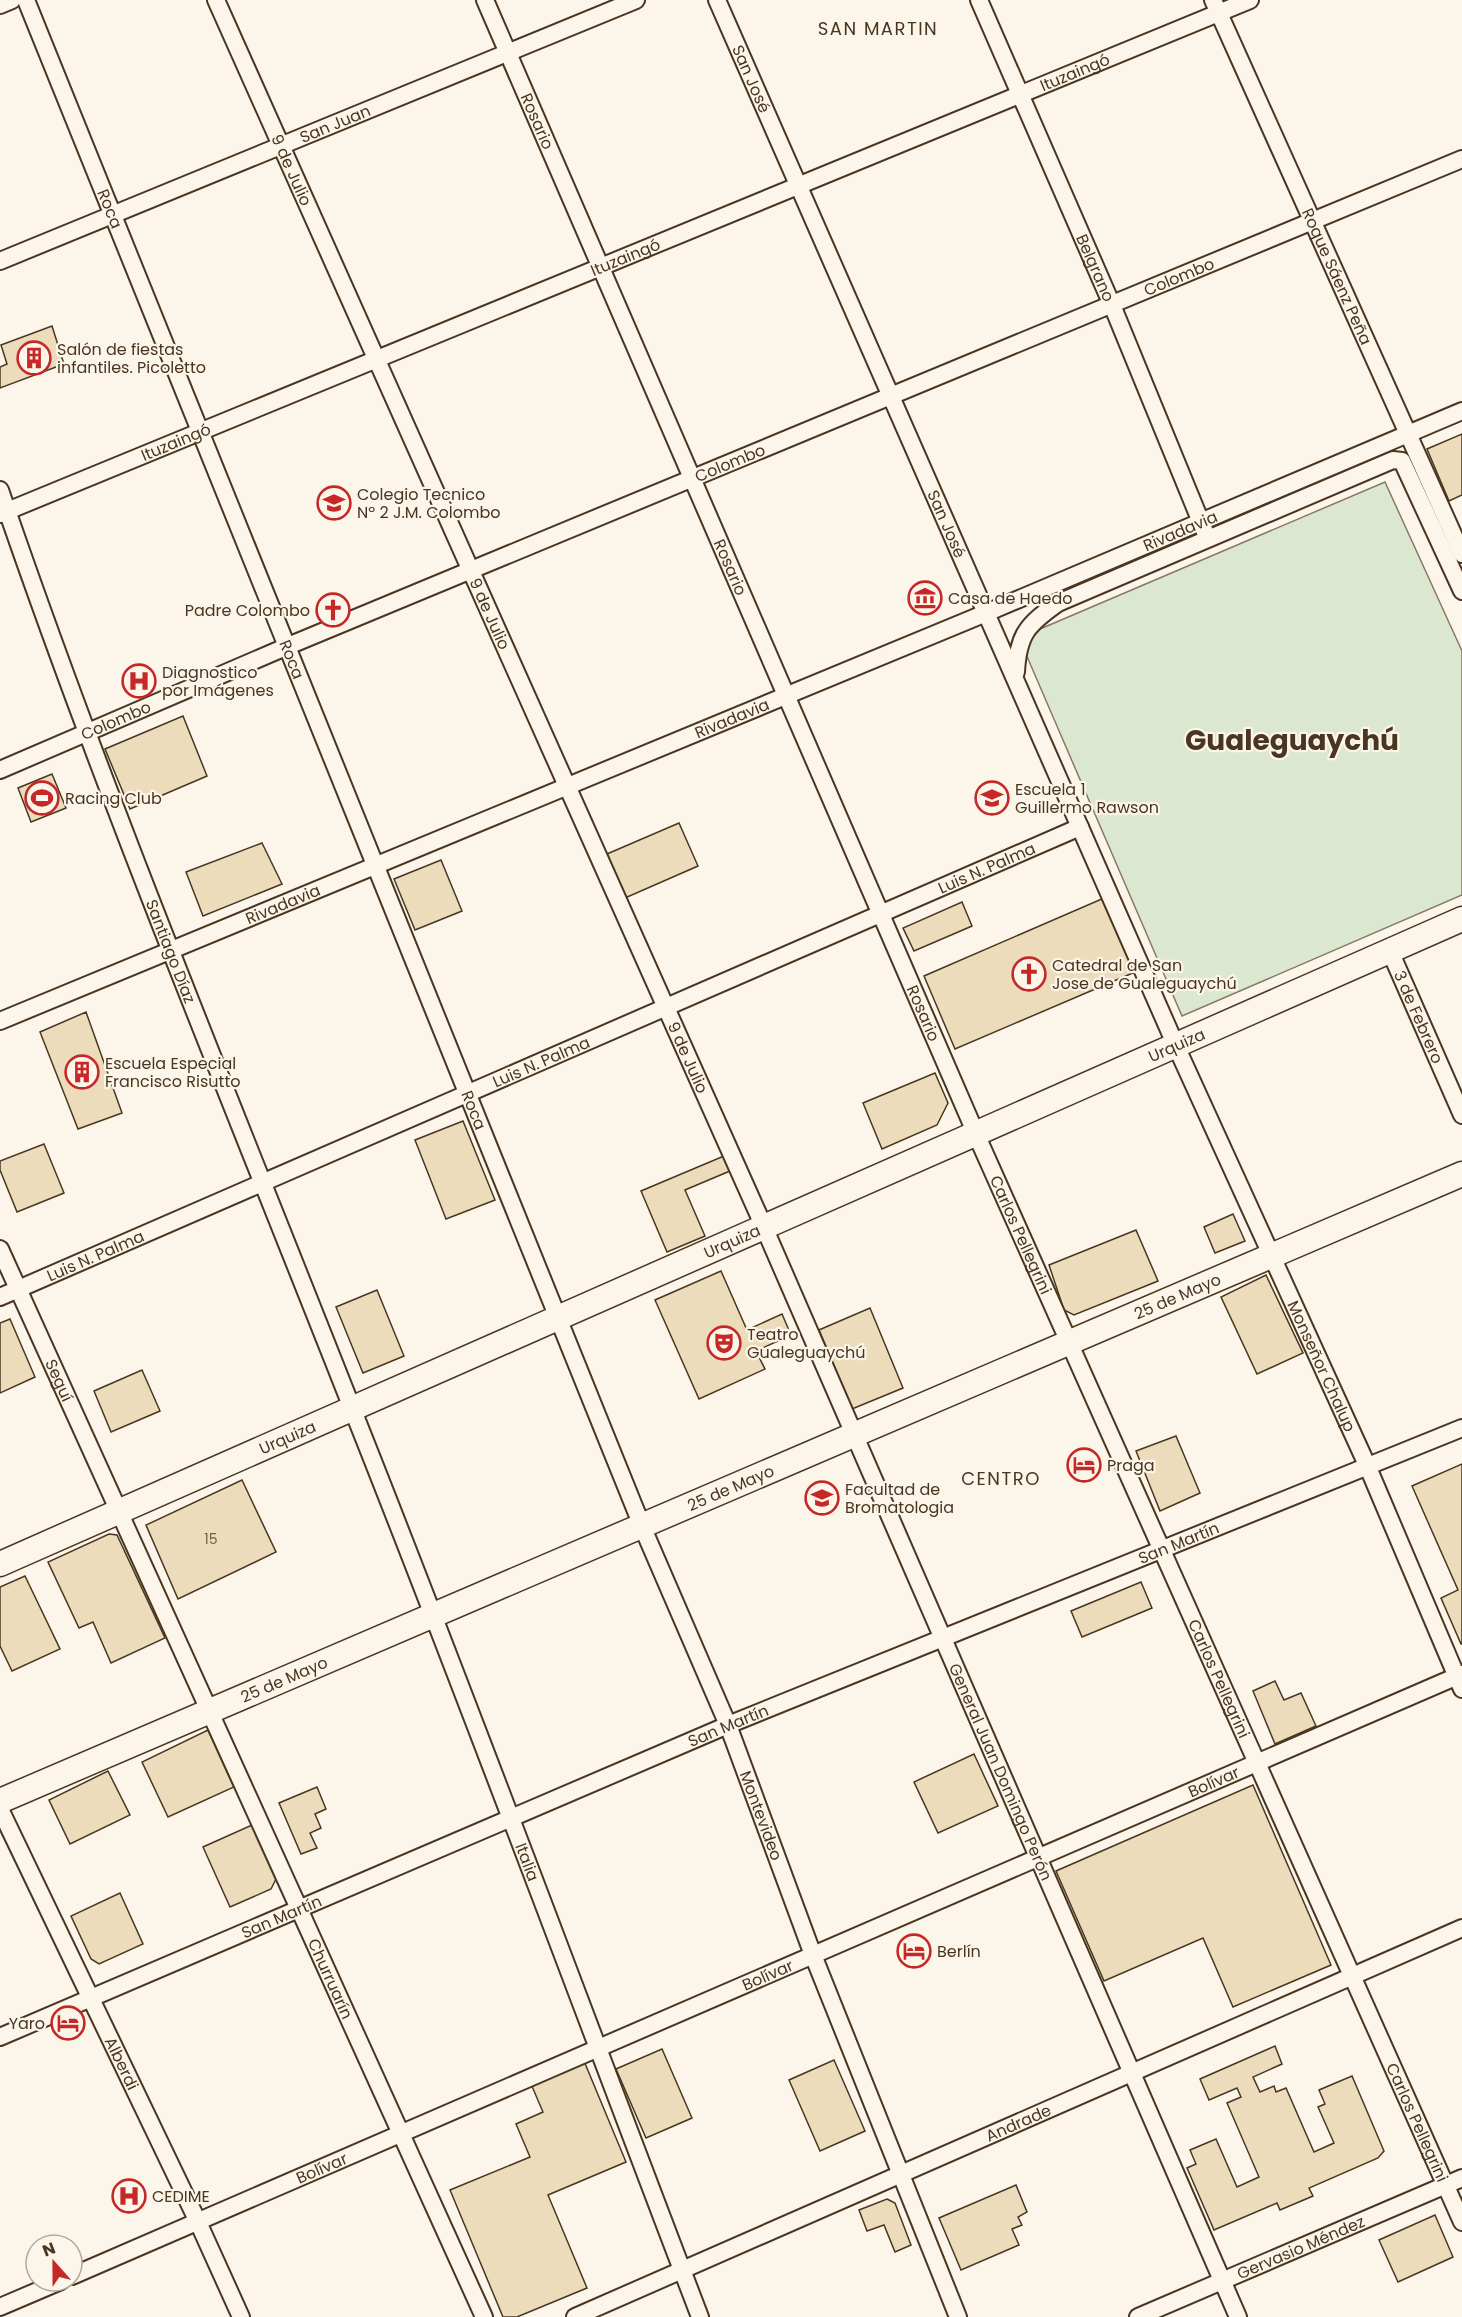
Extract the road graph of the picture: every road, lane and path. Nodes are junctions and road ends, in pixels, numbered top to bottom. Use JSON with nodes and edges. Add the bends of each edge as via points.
{"nodes":[{"id":1,"x":12,"y":0,"type":"edge"},
{"id":2,"x":26,"y":0,"type":"edge"},
{"id":3,"x":216,"y":0,"type":"edge"},
{"id":4,"x":485,"y":0,"type":"edge"},
{"id":5,"x":636,"y":0,"type":"edge"},
{"id":6,"x":717,"y":0,"type":"edge"},
{"id":7,"x":979,"y":0,"type":"edge"},
{"id":8,"x":1250,"y":0,"type":"edge"},
{"id":9,"x":0,"y":5,"type":"edge"},
{"id":10,"x":1216,"y":7,"type":"edge"},
{"id":11,"x":508,"y":53,"type":"junction"},
{"id":12,"x":1020,"y":95,"type":"junction"},
{"id":13,"x":281,"y":146,"type":"junction"},
{"id":14,"x":1462,"y":159,"type":"edge"},
{"id":15,"x":798,"y":186,"type":"junction"},
{"id":16,"x":113,"y":215,"type":"junction"},
{"id":17,"x":1312,"y":222,"type":"junction"},
{"id":18,"x":0,"y":261,"type":"edge"},
{"id":19,"x":600,"y":267,"type":"junction"},
{"id":20,"x":1112,"y":305,"type":"junction"},
{"id":21,"x":376,"y":359,"type":"junction"},
{"id":22,"x":892,"y":397,"type":"junction"},
{"id":23,"x":1462,"y":411,"type":"edge"},
{"id":24,"x":201,"y":431,"type":"junction"},
{"id":25,"x":1407,"y":435,"type":"junction"},
{"id":26,"x":693,"y":478,"type":"junction"},
{"id":27,"x":0,"y":490,"type":"edge"},
{"id":28,"x":4,"y":512,"type":"edge"},
{"id":29,"x":1201,"y":522,"type":"junction"},
{"id":30,"x":1208,"y":539,"type":"junction"},
{"id":31,"x":1462,"y":554,"type":"edge"},
{"id":32,"x":472,"y":572,"type":"junction"},
{"id":33,"x":1462,"y":591,"type":"edge"},
{"id":34,"x":986,"y":613,"type":"junction"},
{"id":35,"x":288,"y":646,"type":"junction"},
{"id":36,"x":1015,"y":676,"type":"junction"},
{"id":37,"x":786,"y":696,"type":"junction"},
{"id":38,"x":87,"y":734,"type":"junction"},
{"id":39,"x":0,"y":770,"type":"edge"},
{"id":40,"x":567,"y":786,"type":"junction"},
{"id":41,"x":1080,"y":827,"type":"junction"},
{"id":42,"x":377,"y":866,"type":"junction"},
{"id":43,"x":881,"y":914,"type":"junction"},
{"id":44,"x":1462,"y":919,"type":"edge"},
{"id":45,"x":170,"y":951,"type":"junction"},
{"id":46,"x":1390,"y":951,"type":"junction"},
{"id":47,"x":666,"y":1007,"type":"junction"},
{"id":48,"x":0,"y":1022,"type":"edge"},
{"id":49,"x":1176,"y":1046,"type":"junction"},
{"id":50,"x":469,"y":1093,"type":"junction"},
{"id":51,"x":1462,"y":1115,"type":"edge"},
{"id":52,"x":976,"y":1134,"type":"junction"},
{"id":53,"x":1462,"y":1174,"type":"edge"},
{"id":54,"x":263,"y":1182,"type":"junction"},
{"id":55,"x":764,"y":1227,"type":"junction"},
{"id":56,"x":0,"y":1249,"type":"edge"},
{"id":57,"x":1269,"y":1256,"type":"junction"},
{"id":58,"x":18,"y":1288,"type":"junction"},
{"id":59,"x":0,"y":1297,"type":"edge"},
{"id":60,"x":560,"y":1317,"type":"junction"},
{"id":61,"x":1070,"y":1342,"type":"junction"},
{"id":62,"x":352,"y":1407,"type":"junction"},
{"id":63,"x":1462,"y":1428,"type":"edge"},
{"id":64,"x":854,"y":1434,"type":"junction"},
{"id":65,"x":1366,"y":1465,"type":"junction"},
{"id":66,"x":118,"y":1510,"type":"junction"},
{"id":67,"x":642,"y":1526,"type":"junction"},
{"id":68,"x":1163,"y":1549,"type":"junction"},
{"id":69,"x":0,"y":1564,"type":"edge"},
{"id":70,"x":434,"y":1615,"type":"junction"},
{"id":71,"x":942,"y":1639,"type":"junction"},
{"id":72,"x":1460,"y":1680,"type":"edge"},
{"id":73,"x":209,"y":1712,"type":"junction"},
{"id":74,"x":728,"y":1725,"type":"junction"},
{"id":75,"x":1258,"y":1763,"type":"junction"},
{"id":76,"x":0,"y":1801,"type":"edge"},
{"id":77,"x":0,"y":1809,"type":"edge"},
{"id":78,"x":510,"y":1818,"type":"junction"},
{"id":79,"x":1038,"y":1858,"type":"junction"},
{"id":80,"x":299,"y":1908,"type":"junction"},
{"id":81,"x":1462,"y":1928,"type":"edge"},
{"id":82,"x":813,"y":1955,"type":"junction"},
{"id":83,"x":1354,"y":1976,"type":"junction"},
{"id":84,"x":90,"y":1998,"type":"junction"},
{"id":85,"x":0,"y":2037,"type":"edge"},
{"id":86,"x":598,"y":2048,"type":"junction"},
{"id":87,"x":1132,"y":2073,"type":"junction"},
{"id":88,"x":401,"y":2134,"type":"junction"},
{"id":89,"x":901,"y":2175,"type":"junction"},
{"id":90,"x":1462,"y":2178,"type":"edge"},
{"id":91,"x":1445,"y":2185,"type":"junction"},
{"id":92,"x":198,"y":2222,"type":"junction"},
{"id":93,"x":1462,"y":2222,"type":"edge"},
{"id":94,"x":682,"y":2270,"type":"junction"},
{"id":95,"x":84,"y":2271,"type":"edge"},
{"id":96,"x":1222,"y":2281,"type":"junction"},
{"id":97,"x":33,"y":2293,"type":"edge"},
{"id":98,"x":0,"y":2307,"type":"edge"},
{"id":99,"x":241,"y":2317,"type":"edge"},
{"id":100,"x":484,"y":2317,"type":"edge"},
{"id":101,"x":575,"y":2317,"type":"edge"},
{"id":102,"x":699,"y":2317,"type":"edge"},
{"id":103,"x":958,"y":2317,"type":"edge"},
{"id":104,"x":1138,"y":2317,"type":"edge"},
{"id":105,"x":1238,"y":2317,"type":"edge"}],
"edges":[{"from":1,"to":9,"type":"street"},
{"from":2,"to":16,"type":"street","name":"Roca"},
{"from":3,"to":13,"type":"street","name":"9 de Julio"},
{"from":4,"to":11,"type":"street","name":"Rosario"},
{"from":5,"to":11,"type":"street","name":"San Juan"},
{"from":6,"to":15,"type":"street","name":"San José"},
{"from":7,"to":12,"type":"street","name":"Belgrano"},
{"from":8,"to":10,"type":"street","name":"Ituzaingó"},
{"from":10,"to":12,"type":"street","name":"Ituzaingó"},
{"from":10,"to":17,"type":"street","name":"Roque Sáenz Peña"},
{"from":11,"to":13,"type":"street","name":"San Juan"},
{"from":11,"to":19,"type":"street","name":"Rosario"},
{"from":12,"to":15,"type":"street","name":"Ituzaingó"},
{"from":12,"to":20,"type":"street","name":"Belgrano"},
{"from":13,"to":16,"type":"street","name":"San Juan"},
{"from":13,"to":21,"type":"street","name":"9 de Julio"},
{"from":14,"to":17,"type":"street","name":"Colombo"},
{"from":15,"to":19,"type":"street","name":"Ituzaingó"},
{"from":15,"to":22,"type":"street","name":"San José"},
{"from":16,"to":18,"type":"street","name":"San Juan"},
{"from":16,"to":24,"type":"street","name":"Roca"},
{"from":17,"to":20,"type":"street","name":"Colombo"},
{"from":17,"to":25,"type":"street","name":"Roque Sáenz Peña"},
{"from":19,"to":21,"type":"street","name":"Ituzaingó"},
{"from":19,"to":26,"type":"street","name":"Rosario"},
{"from":20,"to":22,"type":"street","name":"Colombo"},
{"from":20,"to":29,"type":"street","name":"Belgrano"},
{"from":21,"to":24,"type":"street","name":"Ituzaingó"},
{"from":21,"to":32,"type":"street","name":"9 de Julio"},
{"from":22,"to":26,"type":"street","name":"Colombo"},
{"from":22,"to":34,"type":"street","name":"San José"},
{"from":23,"to":25,"type":"street","name":"Rivadavia"},
{"from":24,"to":28,"type":"street","name":"Ituzaingó"},
{"from":24,"to":35,"type":"street","name":"Roca"},
{"from":25,"to":29,"type":"street","name":"Rivadavia"},
{"from":25,"to":31,"type":"street","name":"Roque Sáenz Peña"},
{"from":26,"to":32,"type":"street","name":"Colombo"},
{"from":26,"to":37,"type":"street","name":"Rosario"},
{"from":27,"to":28,"type":"street","name":"Santiago Díaz"},
{"from":28,"to":38,"type":"street","name":"Santiago Díaz"},
{"from":29,"to":30,"type":"street","name":"Belgrano"},
{"from":29,"to":34,"type":"street","name":"Rivadavia"},
{"from":30,"to":33,"type":"street","name":"Rivadavia","via":[[1393,460],[1402,461]]},
{"from":30,"to":36,"type":"street","name":"Rivadavia","via":[[1058,603],[1031,622],[1017,650]]},
{"from":32,"to":35,"type":"street","name":"Colombo"},
{"from":32,"to":40,"type":"street","name":"9 de Julio"},
{"from":34,"to":36,"type":"street","name":"San José"},
{"from":34,"to":37,"type":"street","name":"Rivadavia"},
{"from":35,"to":38,"type":"street","name":"Colombo"},
{"from":35,"to":42,"type":"street","name":"Roca"},
{"from":36,"to":41,"type":"street","name":"San José"},
{"from":37,"to":40,"type":"street","name":"Rivadavia"},
{"from":37,"to":43,"type":"street","name":"Rosario"},
{"from":38,"to":39,"type":"street","name":"Colombo"},
{"from":38,"to":45,"type":"street","name":"Santiago Díaz"},
{"from":40,"to":42,"type":"street","name":"Rivadavia"},
{"from":40,"to":47,"type":"street","name":"9 de Julio"},
{"from":41,"to":43,"type":"street","name":"Luis N. Palma"},
{"from":41,"to":49,"type":"street","name":"San José"},
{"from":42,"to":45,"type":"street","name":"Rivadavia"},
{"from":42,"to":50,"type":"street","name":"Roca"},
{"from":43,"to":47,"type":"street","name":"Luis N. Palma"},
{"from":43,"to":52,"type":"street","name":"Rosario"},
{"from":44,"to":46,"type":"street","name":"Urquiza"},
{"from":45,"to":48,"type":"street","name":"Rivadavia"},
{"from":45,"to":54,"type":"street","name":"Santiago Díaz"},
{"from":46,"to":49,"type":"street","name":"Urquiza"},
{"from":46,"to":51,"type":"street","name":"3 de Febrero"},
{"from":47,"to":50,"type":"street","name":"Luis N. Palma"},
{"from":47,"to":55,"type":"street","name":"9 de Julio"},
{"from":49,"to":52,"type":"street","name":"Urquiza"},
{"from":49,"to":57,"type":"street","name":"Monseñor Chalup"},
{"from":50,"to":54,"type":"street","name":"Luis N. Palma"},
{"from":50,"to":60,"type":"street","name":"Roca"},
{"from":52,"to":55,"type":"street","name":"Urquiza"},
{"from":52,"to":61,"type":"street","name":"Carlos Pellegrini"},
{"from":53,"to":57,"type":"street","name":"25 de Mayo"},
{"from":54,"to":58,"type":"street","name":"Luis N. Palma"},
{"from":54,"to":62,"type":"street","name":"Santiago Díaz"},
{"from":55,"to":60,"type":"street","name":"Urquiza"},
{"from":55,"to":64,"type":"street","name":"General Juan Domingo Perón"},
{"from":56,"to":58,"type":"street","name":"Seguí"},
{"from":57,"to":61,"type":"street","name":"25 de Mayo"},
{"from":57,"to":65,"type":"street","name":"Monseñor Chalup"},
{"from":58,"to":59,"type":"street","name":"Luis N. Palma"},
{"from":58,"to":66,"type":"street","name":"Seguí"},
{"from":60,"to":62,"type":"street","name":"Urquiza"},
{"from":60,"to":67,"type":"street","name":"Montevideo"},
{"from":61,"to":64,"type":"street","name":"25 de Mayo"},
{"from":61,"to":68,"type":"street","name":"Carlos Pellegrini"},
{"from":62,"to":66,"type":"street","name":"Urquiza"},
{"from":62,"to":70,"type":"street","name":"Italia"},
{"from":63,"to":65,"type":"street","name":"San Martín"},
{"from":64,"to":67,"type":"street","name":"25 de Mayo"},
{"from":64,"to":71,"type":"street","name":"General Juan Domingo Perón"},
{"from":65,"to":68,"type":"street","name":"San Martín"},
{"from":65,"to":72,"type":"street","name":"Monseñor Chalup"},
{"from":66,"to":69,"type":"street","name":"Urquiza"},
{"from":66,"to":73,"type":"street","name":"Churruarín"},
{"from":67,"to":70,"type":"street","name":"25 de Mayo"},
{"from":67,"to":74,"type":"street","name":"Montevideo"},
{"from":68,"to":71,"type":"street","name":"San Martín"},
{"from":68,"to":75,"type":"street","name":"Carlos Pellegrini"},
{"from":70,"to":73,"type":"street","name":"25 de Mayo"},
{"from":70,"to":78,"type":"street","name":"Italia"},
{"from":71,"to":74,"type":"street","name":"San Martín"},
{"from":71,"to":79,"type":"street","name":"General Juan Domingo Perón"},
{"from":72,"to":75,"type":"street","name":"Bolívar"},
{"from":73,"to":76,"type":"street","name":"25 de Mayo"},
{"from":73,"to":80,"type":"street","name":"Churruarín"},
{"from":74,"to":78,"type":"street","name":"San Martín"},
{"from":74,"to":82,"type":"street","name":"Montevideo"},
{"from":75,"to":79,"type":"street","name":"Bolívar"},
{"from":75,"to":83,"type":"street","name":"Carlos Pellegrini"},
{"from":77,"to":84,"type":"street","name":"Alberdi"},
{"from":78,"to":80,"type":"street","name":"San Martín"},
{"from":78,"to":86,"type":"street","name":"Italia"},
{"from":79,"to":82,"type":"street","name":"Bolívar"},
{"from":79,"to":87,"type":"street","name":"General Juan Domingo Perón"},
{"from":80,"to":84,"type":"street","name":"San Martín"},
{"from":80,"to":88,"type":"street","name":"Churruarín"},
{"from":81,"to":83,"type":"street","name":"Andrade"},
{"from":82,"to":86,"type":"street","name":"Bolívar"},
{"from":82,"to":89,"type":"street","name":"Montevideo"},
{"from":83,"to":87,"type":"street","name":"Andrade"},
{"from":83,"to":91,"type":"street","name":"Carlos Pellegrini"},
{"from":84,"to":85,"type":"street","name":"San Martín"},
{"from":84,"to":92,"type":"street","name":"Alberdi"},
{"from":86,"to":88,"type":"street","name":"Bolívar"},
{"from":86,"to":94,"type":"street","name":"Italia"},
{"from":87,"to":89,"type":"street","name":"Andrade"},
{"from":87,"to":96,"type":"street","name":"General Juan Domingo Perón"},
{"from":88,"to":92,"type":"street","name":"Bolívar"},
{"from":88,"to":100,"type":"street","name":"Churruarín"},
{"from":89,"to":94,"type":"street","name":"Andrade"},
{"from":89,"to":103,"type":"street","name":"Montevideo"},
{"from":90,"to":91,"type":"street","name":"Gervasio Méndez"},
{"from":91,"to":93,"type":"street","name":"Carlos Pellegrini"},
{"from":91,"to":96,"type":"street","name":"Gervasio Méndez"},
{"from":92,"to":95,"type":"street","name":"Bolívar"},
{"from":92,"to":99,"type":"street","name":"Alberdi"},
{"from":94,"to":101,"type":"street","name":"Andrade"},
{"from":94,"to":102,"type":"street","name":"Italia"},
{"from":96,"to":104,"type":"street","name":"Gervasio Méndez"},
{"from":96,"to":105,"type":"street","name":"General Juan Domingo Perón"},
{"from":97,"to":98,"type":"street"}]}
